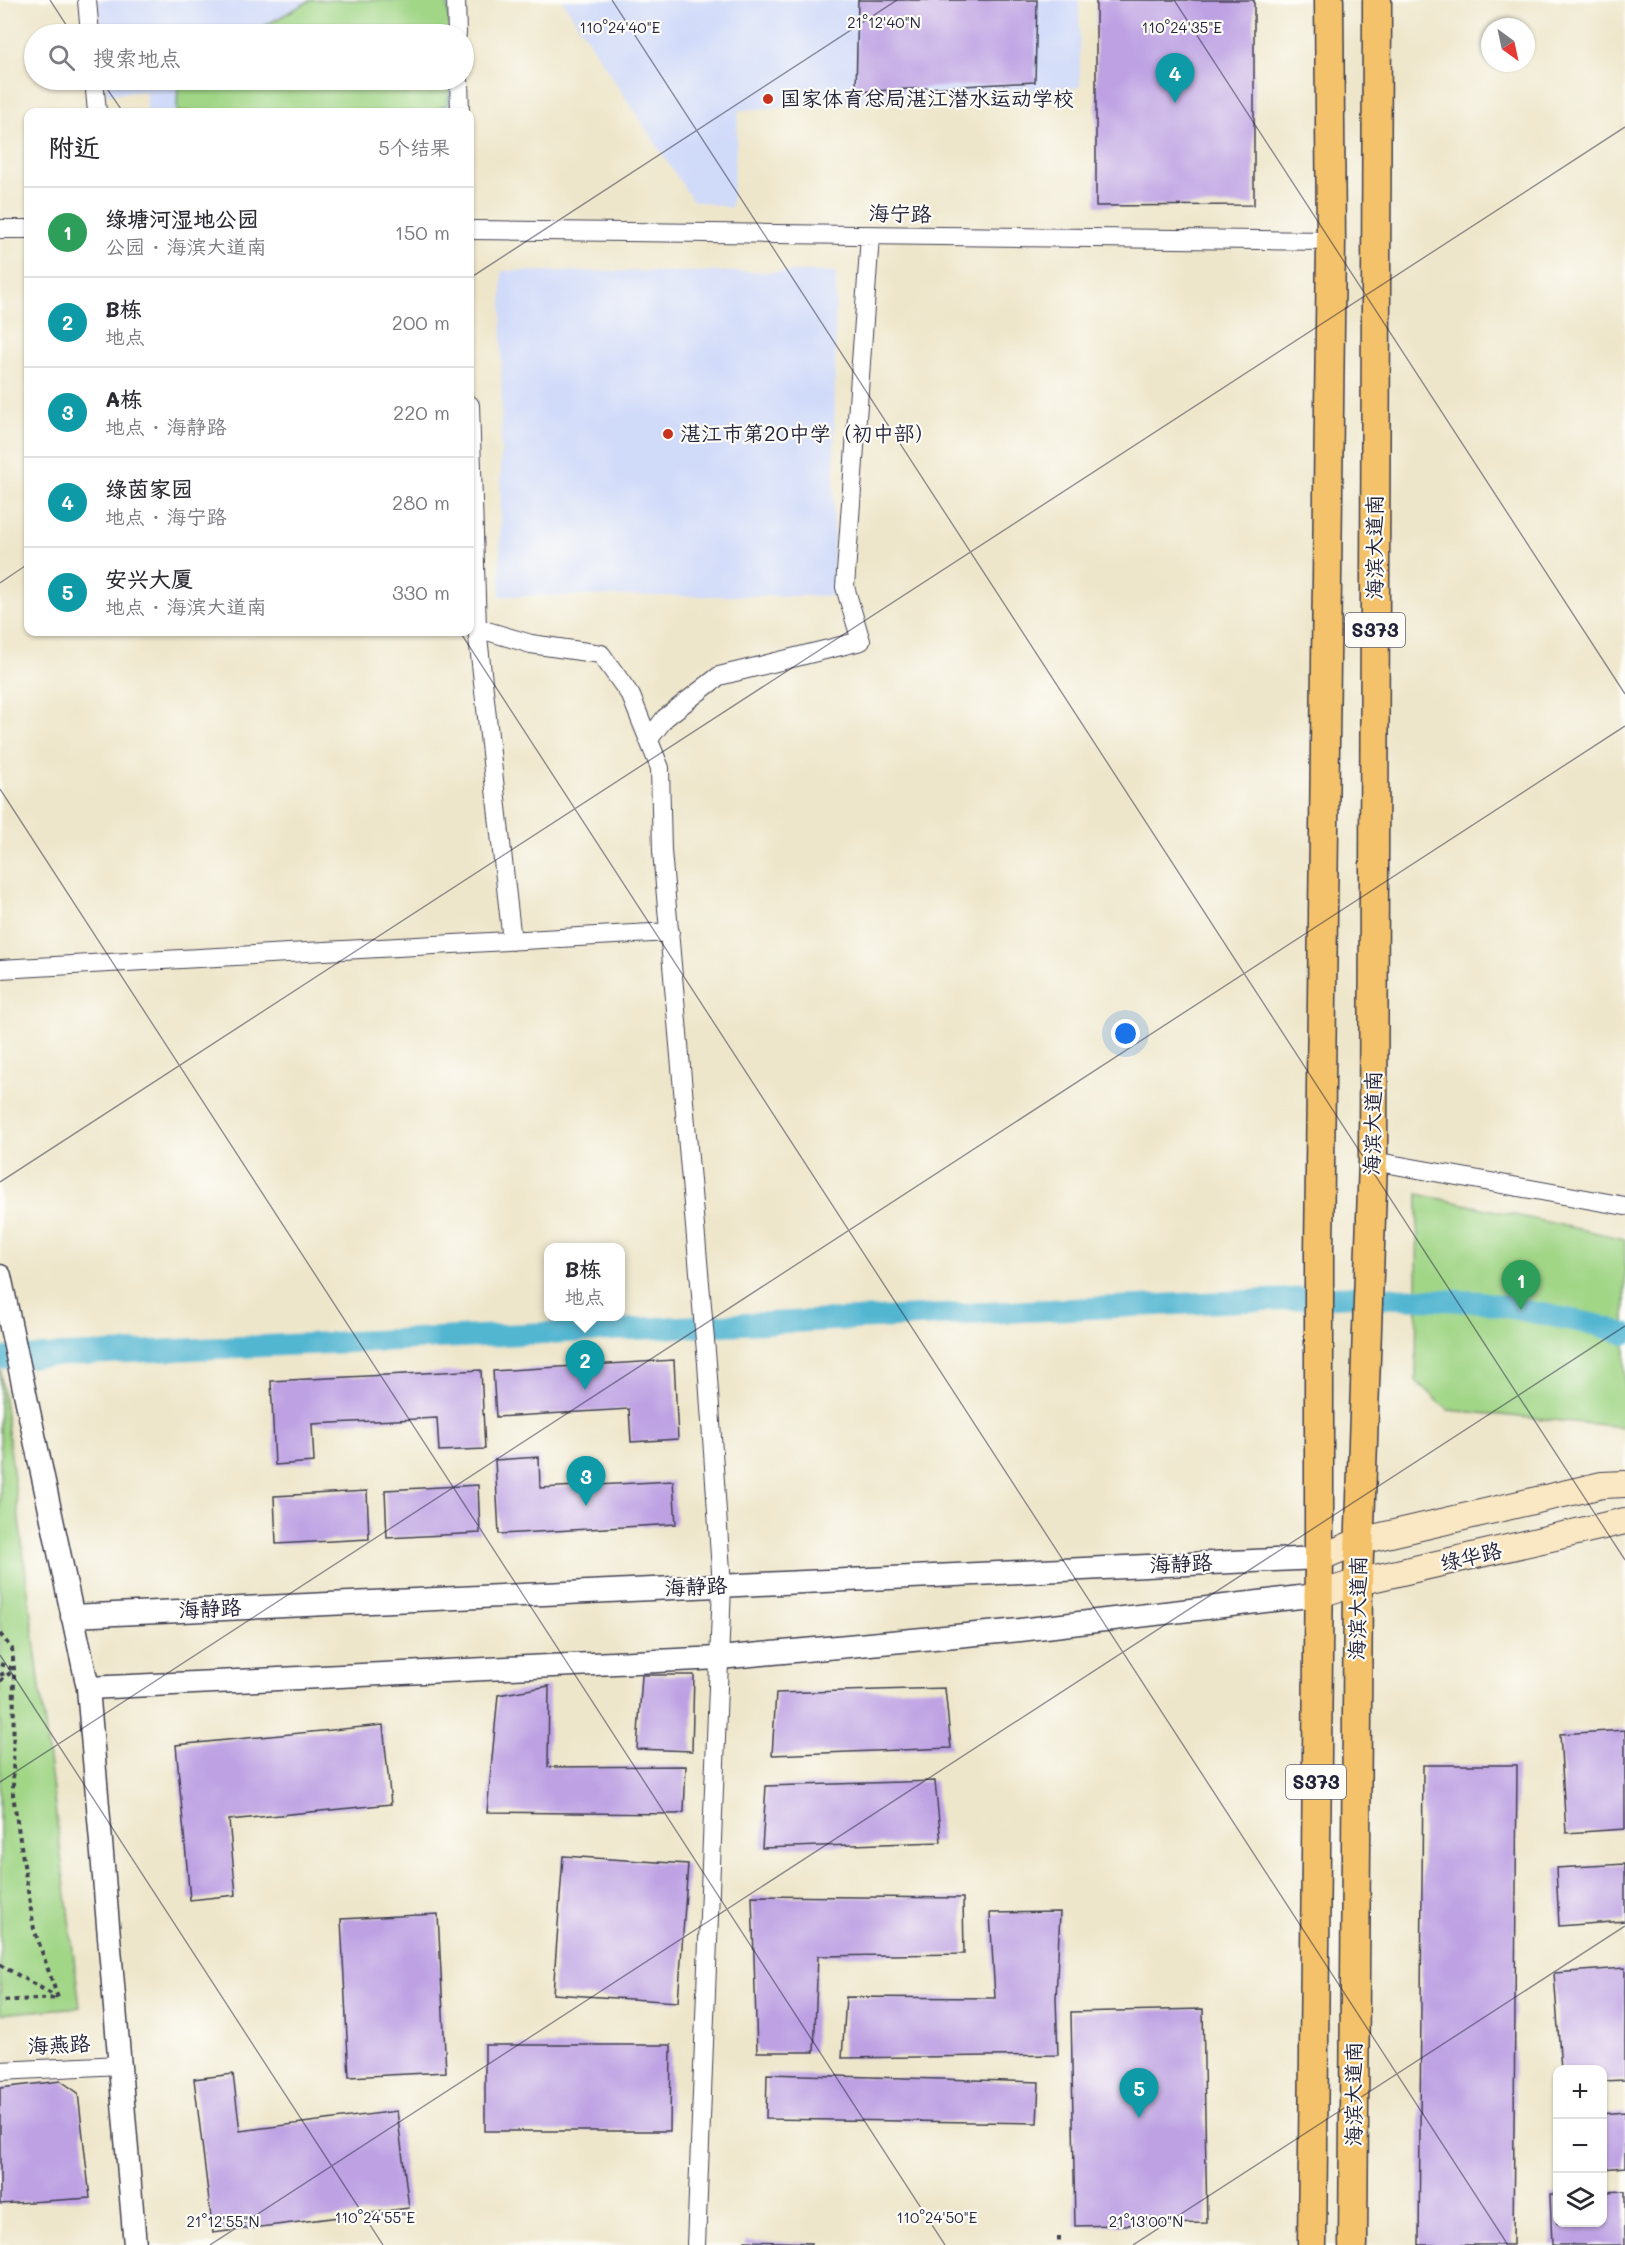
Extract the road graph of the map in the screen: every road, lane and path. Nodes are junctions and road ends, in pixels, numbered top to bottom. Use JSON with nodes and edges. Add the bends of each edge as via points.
{"nodes":[{"id":1,"x":87,"y":0,"type":"edge"},
{"id":2,"x":456,"y":0,"type":"edge"},
{"id":3,"x":1329,"y":0,"type":"edge"},
{"id":4,"x":1377,"y":0,"type":"edge"},
{"id":5,"x":89,"y":24,"type":"edge"},
{"id":6,"x":457,"y":24,"type":"edge"},
{"id":7,"x":95,"y":90,"type":"edge"},
{"id":8,"x":459,"y":90,"type":"edge"},
{"id":9,"x":97,"y":108,"type":"edge"},
{"id":10,"x":460,"y":108,"type":"edge"},
{"id":11,"x":0,"y":229,"type":"edge"},
{"id":12,"x":24,"y":229,"type":"edge"},
{"id":13,"x":474,"y":230,"type":"edge"},
{"id":14,"x":870,"y":236,"type":"junction"},
{"id":15,"x":1331,"y":241,"type":"junction"},
{"id":16,"x":474,"y":532,"type":"edge"},
{"id":17,"x":477,"y":628,"type":"junction"},
{"id":18,"x":649,"y":739,"type":"junction"},
{"id":19,"x":670,"y":932,"type":"junction"},
{"id":20,"x":512,"y":941,"type":"junction"},
{"id":21,"x":0,"y":969,"type":"edge"},
{"id":22,"x":1373,"y":1161,"type":"junction"},
{"id":23,"x":1625,"y":1206,"type":"edge"},
{"id":24,"x":0,"y":1276,"type":"edge"},
{"id":25,"x":1625,"y":1484,"type":"edge"},
{"id":26,"x":1625,"y":1521,"type":"edge"},
{"id":27,"x":1360,"y":1541,"type":"junction"},
{"id":28,"x":1319,"y":1558,"type":"junction"},
{"id":29,"x":1358,"y":1582,"type":"junction"},
{"id":30,"x":722,"y":1586,"type":"junction"},
{"id":31,"x":1317,"y":1595,"type":"junction"},
{"id":32,"x":72,"y":1616,"type":"junction"},
{"id":33,"x":0,"y":1634,"type":"edge"},
{"id":34,"x":719,"y":1658,"type":"junction"},
{"id":35,"x":0,"y":1664,"type":"edge"},
{"id":36,"x":15,"y":1669,"type":"junction"},
{"id":37,"x":0,"y":1675,"type":"edge"},
{"id":38,"x":0,"y":1681,"type":"edge"},
{"id":39,"x":88,"y":1688,"type":"junction"},
{"id":40,"x":0,"y":1965,"type":"edge"},
{"id":41,"x":58,"y":1998,"type":"junction"},
{"id":42,"x":0,"y":2001,"type":"edge"},
{"id":43,"x":120,"y":2064,"type":"junction"},
{"id":44,"x":0,"y":2071,"type":"edge"},
{"id":45,"x":1059,"y":2236,"type":"dead end"},
{"id":46,"x":135,"y":2245,"type":"edge"},
{"id":47,"x":696,"y":2245,"type":"edge"},
{"id":48,"x":1059,"y":2245,"type":"edge"},
{"id":49,"x":1312,"y":2245,"type":"edge"},
{"id":50,"x":1353,"y":2245,"type":"edge"}],
"edges":[{"from":1,"to":5,"type":"street"},
{"from":2,"to":6,"type":"street"},
{"from":3,"to":15,"type":"main road","name":"海滨大道南","number":"S373"},
{"from":4,"to":22,"type":"main road","name":"海滨大道南","number":"S373"},
{"from":7,"to":9,"type":"street"},
{"from":8,"to":10,"type":"street"},
{"from":11,"to":12,"type":"street"},
{"from":13,"to":14,"type":"street","name":"海宁路"},
{"from":14,"to":15,"type":"street","name":"海宁路"},
{"from":14,"to":18,"type":"street","via":[[845,587],[861,641],[719,676],[665,718]]},
{"from":15,"to":28,"type":"main road","name":"海滨大道南","number":"S373"},
{"from":16,"to":17,"type":"street"},
{"from":17,"to":18,"type":"street","via":[[531,644],[601,654],[632,696]]},
{"from":17,"to":20,"type":"street"},
{"from":18,"to":19,"type":"street","via":[[660,768],[662,851]]},
{"from":19,"to":20,"type":"street"},
{"from":19,"to":30,"type":"street"},
{"from":20,"to":21,"type":"street"},
{"from":22,"to":23,"type":"street"},
{"from":22,"to":27,"type":"main road","name":"海滨大道南","number":"S373"},
{"from":24,"to":32,"type":"street"},
{"from":25,"to":27,"type":"main road","name":"绿华路","via":[[1602,1485]]},
{"from":26,"to":29,"type":"main road","name":"绿华路"},
{"from":27,"to":28,"type":"main road","name":"绿华路"},
{"from":27,"to":29,"type":"main road","name":"海滨大道南","number":"S373"},
{"from":28,"to":30,"type":"street","name":"海静路"},
{"from":28,"to":31,"type":"main road","name":"海滨大道南","number":"S373"},
{"from":29,"to":31,"type":"main road","name":"绿华路"},
{"from":29,"to":50,"type":"main road","name":"海滨大道南","number":"S373"},
{"from":30,"to":32,"type":"street","name":"海静路"},
{"from":30,"to":34,"type":"street"},
{"from":31,"to":34,"type":"street","via":[[1020,1630]]},
{"from":31,"to":49,"type":"main road","name":"海滨大道南","number":"S373"},
{"from":32,"to":39,"type":"street"},
{"from":33,"to":36,"type":"path","via":[[12,1649]]},
{"from":34,"to":39,"type":"street"},
{"from":34,"to":47,"type":"street"},
{"from":35,"to":36,"type":"path"},
{"from":36,"to":37,"type":"path"},
{"from":36,"to":38,"type":"path"},
{"from":36,"to":41,"type":"path","via":[[13,1795],[34,1929]]},
{"from":39,"to":43,"type":"street"},
{"from":40,"to":41,"type":"path"},
{"from":41,"to":42,"type":"path"},
{"from":43,"to":44,"type":"street","name":"海燕路"},
{"from":43,"to":46,"type":"street"},
{"from":45,"to":48,"type":"path"}]}
